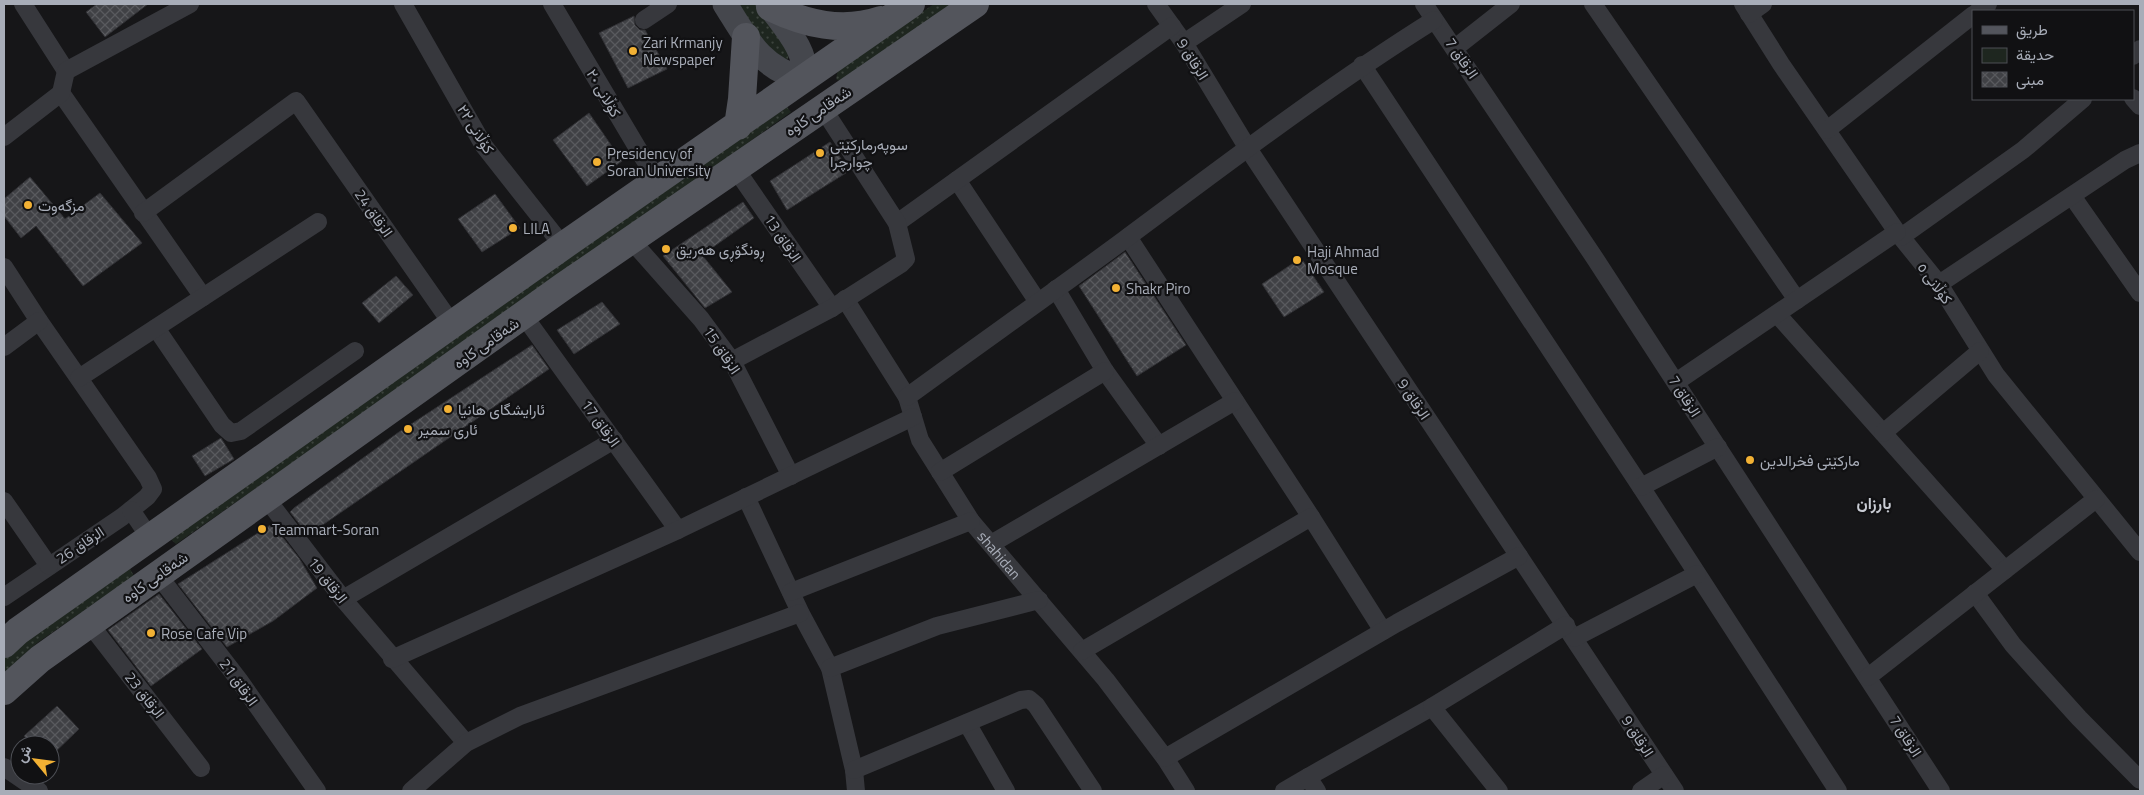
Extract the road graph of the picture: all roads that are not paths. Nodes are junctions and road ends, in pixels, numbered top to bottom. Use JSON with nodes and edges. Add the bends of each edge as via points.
{"nodes":[{"id":1,"x":23,"y":4,"type":"edge"},
{"id":2,"x":190,"y":4,"type":"edge"},
{"id":3,"x":403,"y":4,"type":"edge"},
{"id":4,"x":552,"y":4,"type":"edge"},
{"id":5,"x":668,"y":4,"type":"edge"},
{"id":6,"x":725,"y":4,"type":"edge"},
{"id":7,"x":975,"y":4,"type":"edge"},
{"id":8,"x":1156,"y":4,"type":"edge"},
{"id":9,"x":1242,"y":4,"type":"edge"},
{"id":10,"x":1424,"y":4,"type":"edge"},
{"id":11,"x":1511,"y":4,"type":"edge"},
{"id":12,"x":1593,"y":4,"type":"edge"},
{"id":13,"x":769,"y":5,"type":"edge"},
{"id":14,"x":1752,"y":7,"type":"edge"},
{"id":15,"x":902,"y":10,"type":"edge"},
{"id":16,"x":1972,"y":17,"type":"edge"},
{"id":17,"x":644,"y":20,"type":"dead end"},
{"id":18,"x":1434,"y":20,"type":"junction"},
{"id":19,"x":1172,"y":26,"type":"junction"},
{"id":20,"x":746,"y":37,"type":"junction"},
{"id":21,"x":1184,"y":43,"type":"junction"},
{"id":22,"x":1455,"y":48,"type":"junction"},
{"id":23,"x":1362,"y":65,"type":"junction"},
{"id":24,"x":66,"y":71,"type":"junction"},
{"id":25,"x":803,"y":79,"type":"junction"},
{"id":26,"x":61,"y":93,"type":"junction"},
{"id":27,"x":2081,"y":100,"type":"edge"},
{"id":28,"x":822,"y":107,"type":"junction"},
{"id":29,"x":738,"y":126,"type":"junction"},
{"id":30,"x":1827,"y":130,"type":"junction"},
{"id":31,"x":4,"y":137,"type":"edge"},
{"id":32,"x":1247,"y":147,"type":"junction"},
{"id":33,"x":2140,"y":153,"type":"edge"},
{"id":34,"x":735,"y":168,"type":"junction"},
{"id":35,"x":659,"y":180,"type":"junction"},
{"id":36,"x":957,"y":180,"type":"junction"},
{"id":37,"x":2072,"y":196,"type":"junction"},
{"id":38,"x":143,"y":213,"type":"junction"},
{"id":39,"x":318,"y":222,"type":"dead end"},
{"id":40,"x":898,"y":223,"type":"junction"},
{"id":41,"x":1899,"y":234,"type":"junction"},
{"id":42,"x":1128,"y":237,"type":"junction"},
{"id":43,"x":631,"y":240,"type":"junction"},
{"id":44,"x":563,"y":246,"type":"junction"},
{"id":45,"x":4,"y":267,"type":"edge"},
{"id":46,"x":1939,"y":284,"type":"junction"},
{"id":47,"x":1056,"y":289,"type":"junction"},
{"id":48,"x":2140,"y":293,"type":"edge"},
{"id":49,"x":203,"y":298,"type":"junction"},
{"id":50,"x":1797,"y":300,"type":"junction"},
{"id":51,"x":1038,"y":302,"type":"junction"},
{"id":52,"x":838,"y":304,"type":"junction"},
{"id":53,"x":1777,"y":314,"type":"junction"},
{"id":54,"x":524,"y":316,"type":"junction"},
{"id":55,"x":39,"y":321,"type":"junction"},
{"id":56,"x":452,"y":324,"type":"junction"},
{"id":57,"x":156,"y":328,"type":"junction"},
{"id":58,"x":4,"y":347,"type":"edge"},
{"id":59,"x":355,"y":351,"type":"dead end"},
{"id":60,"x":1980,"y":351,"type":"junction"},
{"id":61,"x":732,"y":362,"type":"junction"},
{"id":62,"x":1105,"y":371,"type":"junction"},
{"id":63,"x":78,"y":378,"type":"junction"},
{"id":64,"x":1676,"y":382,"type":"junction"},
{"id":65,"x":907,"y":396,"type":"junction"},
{"id":66,"x":1235,"y":401,"type":"junction"},
{"id":67,"x":913,"y":417,"type":"junction"},
{"id":68,"x":1883,"y":433,"type":"junction"},
{"id":69,"x":614,"y":440,"type":"junction"},
{"id":70,"x":1159,"y":446,"type":"junction"},
{"id":71,"x":1718,"y":447,"type":"junction"},
{"id":72,"x":940,"y":472,"type":"junction"},
{"id":73,"x":791,"y":476,"type":"junction"},
{"id":74,"x":1641,"y":487,"type":"junction"},
{"id":75,"x":266,"y":498,"type":"junction"},
{"id":76,"x":746,"y":498,"type":"junction"},
{"id":77,"x":2096,"y":499,"type":"junction"},
{"id":78,"x":4,"y":501,"type":"edge"},
{"id":79,"x":132,"y":510,"type":"junction"},
{"id":80,"x":1311,"y":517,"type":"junction"},
{"id":81,"x":971,"y":521,"type":"junction"},
{"id":82,"x":678,"y":530,"type":"junction"},
{"id":83,"x":150,"y":538,"type":"junction"},
{"id":84,"x":991,"y":544,"type":"junction"},
{"id":85,"x":2138,"y":545,"type":"edge"},
{"id":86,"x":1519,"y":556,"type":"junction"},
{"id":87,"x":49,"y":566,"type":"junction"},
{"id":88,"x":2004,"y":570,"type":"junction"},
{"id":89,"x":164,"y":571,"type":"junction"},
{"id":90,"x":1697,"y":574,"type":"junction"},
{"id":91,"x":790,"y":592,"type":"junction"},
{"id":92,"x":1975,"y":593,"type":"junction"},
{"id":93,"x":4,"y":597,"type":"edge"},
{"id":94,"x":343,"y":599,"type":"junction"},
{"id":95,"x":1039,"y":600,"type":"junction"},
{"id":96,"x":800,"y":613,"type":"junction"},
{"id":97,"x":90,"y":623,"type":"junction"},
{"id":98,"x":1383,"y":631,"type":"junction"},
{"id":99,"x":1570,"y":631,"type":"junction"},
{"id":100,"x":4,"y":644,"type":"edge"},
{"id":101,"x":1082,"y":651,"type":"junction"},
{"id":102,"x":392,"y":659,"type":"junction"},
{"id":103,"x":830,"y":668,"type":"junction"},
{"id":104,"x":1868,"y":676,"type":"junction"},
{"id":105,"x":4,"y":691,"type":"edge"},
{"id":106,"x":1432,"y":707,"type":"junction"},
{"id":107,"x":967,"y":723,"type":"junction"},
{"id":108,"x":466,"y":743,"type":"junction"},
{"id":109,"x":1165,"y":758,"type":"junction"},
{"id":110,"x":4,"y":766,"type":"edge"},
{"id":111,"x":201,"y":768,"type":"dead end"},
{"id":112,"x":854,"y":770,"type":"junction"},
{"id":113,"x":1664,"y":775,"type":"junction"},
{"id":114,"x":2140,"y":780,"type":"edge"},
{"id":115,"x":1312,"y":784,"type":"edge"},
{"id":116,"x":39,"y":791,"type":"edge"},
{"id":117,"x":317,"y":791,"type":"edge"},
{"id":118,"x":411,"y":791,"type":"edge"},
{"id":119,"x":856,"y":791,"type":"edge"},
{"id":120,"x":1006,"y":791,"type":"edge"},
{"id":121,"x":1093,"y":791,"type":"edge"},
{"id":122,"x":1186,"y":791,"type":"edge"},
{"id":123,"x":1284,"y":791,"type":"edge"},
{"id":124,"x":1499,"y":791,"type":"edge"},
{"id":125,"x":1641,"y":791,"type":"edge"},
{"id":126,"x":1675,"y":791,"type":"edge"},
{"id":127,"x":1838,"y":791,"type":"edge"},
{"id":128,"x":1942,"y":791,"type":"edge"}],
"edges":[{"from":1,"to":24,"type":"street"},
{"from":2,"to":24,"type":"street"},
{"from":3,"to":44,"type":"street","name":"کۆڵانی ٢٢","via":[[484,146]]},
{"from":4,"to":35,"type":"street","name":"کۆڵانی ٢٠","via":[[646,164]]},
{"from":5,"to":17,"type":"street"},
{"from":6,"to":20,"type":"main road"},
{"from":7,"to":28,"type":"main road","name":"شەقامی کاوە"},
{"from":8,"to":19,"type":"street","name":"الزقاق 9"},
{"from":9,"to":21,"type":"street"},
{"from":10,"to":18,"type":"street","name":"الزقاق 7"},
{"from":11,"to":22,"type":"street"},
{"from":12,"to":50,"type":"street"},
{"from":13,"to":15,"type":"main road","via":[[797,20],[826,26],[856,25]]},
{"from":13,"to":25,"type":"main road","via":[[802,53],[805,65]]},
{"from":14,"to":30,"type":"street","name":"کۆڵانی ٥"},
{"from":15,"to":25,"type":"main road"},
{"from":16,"to":30,"type":"street"},
{"from":18,"to":22,"type":"street","name":"الزقاق 7"},
{"from":18,"to":23,"type":"street"},
{"from":19,"to":21,"type":"street","name":"الزقاق 9"},
{"from":19,"to":36,"type":"street"},
{"from":20,"to":25,"type":"main road","via":[[772,67]]},
{"from":20,"to":29,"type":"main road"},
{"from":21,"to":32,"type":"street","name":"الزقاق 9"},
{"from":22,"to":64,"type":"street","name":"الزقاق 7"},
{"from":23,"to":32,"type":"street"},
{"from":23,"to":74,"type":"street"},
{"from":24,"to":26,"type":"street"},
{"from":25,"to":28,"type":"main road"},
{"from":25,"to":29,"type":"main road"},
{"from":26,"to":31,"type":"street"},
{"from":26,"to":38,"type":"street"},
{"from":27,"to":41,"type":"street","via":[[2023,150]]},
{"from":28,"to":34,"type":"main road","name":"شەقامی کاوە"},
{"from":28,"to":40,"type":"street"},
{"from":29,"to":35,"type":"main road"},
{"from":30,"to":41,"type":"street","name":"کۆڵانی ٥"},
{"from":32,"to":42,"type":"street"},
{"from":32,"to":86,"type":"street","name":"الزقاق 9"},
{"from":33,"to":37,"type":"street"},
{"from":34,"to":43,"type":"main road","name":"شەقامی کاوە"},
{"from":34,"to":52,"type":"street","name":"الزقاق 13"},
{"from":35,"to":44,"type":"main road"},
{"from":36,"to":40,"type":"street"},
{"from":36,"to":51,"type":"street"},
{"from":37,"to":46,"type":"street"},
{"from":37,"to":48,"type":"street"},
{"from":38,"to":49,"type":"street"},
{"from":38,"to":56,"type":"street","name":"الزقاق 24","via":[[296,101]]},
{"from":39,"to":49,"type":"street"},
{"from":40,"to":52,"type":"street","via":[[906,259]]},
{"from":41,"to":46,"type":"street","name":"کۆڵانی ٥"},
{"from":41,"to":50,"type":"street"},
{"from":42,"to":47,"type":"street"},
{"from":42,"to":66,"type":"street"},
{"from":43,"to":54,"type":"main road","name":"شەقامی کاوە"},
{"from":43,"to":61,"type":"street","name":"الزقاق 15","via":[[701,319]]},
{"from":44,"to":56,"type":"main road"},
{"from":45,"to":55,"type":"street"},
{"from":46,"to":60,"type":"street","name":"کۆڵانی ٥"},
{"from":47,"to":51,"type":"street"},
{"from":47,"to":62,"type":"street"},
{"from":49,"to":57,"type":"street"},
{"from":50,"to":53,"type":"street"},
{"from":51,"to":65,"type":"street"},
{"from":52,"to":61,"type":"street"},
{"from":52,"to":65,"type":"street","name":"shahidan"},
{"from":53,"to":64,"type":"street"},
{"from":53,"to":68,"type":"street"},
{"from":54,"to":69,"type":"street","name":"الزقاق 17"},
{"from":54,"to":75,"type":"main road","name":"شەقامی کاوە"},
{"from":55,"to":58,"type":"street"},
{"from":55,"to":63,"type":"street"},
{"from":56,"to":83,"type":"main road"},
{"from":57,"to":59,"type":"street","via":[[230,432],[241,431]]},
{"from":57,"to":63,"type":"street"},
{"from":60,"to":68,"type":"street"},
{"from":60,"to":77,"type":"street","name":"کۆڵانی ٥"},
{"from":61,"to":73,"type":"street","name":"الزقاق 15"},
{"from":62,"to":70,"type":"street"},
{"from":62,"to":72,"type":"street"},
{"from":63,"to":79,"type":"street","name":"الزقاق 26","via":[[148,478],[153,490]]},
{"from":64,"to":71,"type":"street","name":"الزقاق 7"},
{"from":65,"to":67,"type":"street","name":"shahidan"},
{"from":66,"to":70,"type":"street"},
{"from":66,"to":80,"type":"street"},
{"from":67,"to":72,"type":"street","name":"shahidan","via":[[920,440]]},
{"from":67,"to":73,"type":"street"},
{"from":68,"to":88,"type":"street"},
{"from":69,"to":82,"type":"street","name":"الزقاق 17"},
{"from":69,"to":94,"type":"street"},
{"from":70,"to":84,"type":"street"},
{"from":71,"to":74,"type":"street"},
{"from":71,"to":104,"type":"street","name":"الزقاق 7"},
{"from":72,"to":81,"type":"street","name":"shahidan"},
{"from":73,"to":76,"type":"street"},
{"from":74,"to":90,"type":"street"},
{"from":75,"to":89,"type":"main road","name":"شەقامی کاوە"},
{"from":75,"to":94,"type":"street","name":"الزقاق 19"},
{"from":76,"to":82,"type":"street"},
{"from":76,"to":91,"type":"street"},
{"from":77,"to":85,"type":"street","name":"کۆڵانی ٥"},
{"from":77,"to":88,"type":"street"},
{"from":78,"to":87,"type":"street"},
{"from":79,"to":83,"type":"street"},
{"from":79,"to":87,"type":"street","name":"الزقاق 26"},
{"from":80,"to":98,"type":"street"},
{"from":80,"to":101,"type":"street"},
{"from":81,"to":84,"type":"street","name":"shahidan"},
{"from":81,"to":91,"type":"street"},
{"from":82,"to":102,"type":"street"},
{"from":83,"to":89,"type":"main road"},
{"from":83,"to":100,"type":"main road"},
{"from":84,"to":95,"type":"street","name":"shahidan"},
{"from":86,"to":98,"type":"street"},
{"from":86,"to":99,"type":"street","name":"الزقاق 9"},
{"from":87,"to":93,"type":"street","name":"الزقاق 26"},
{"from":88,"to":92,"type":"street"},
{"from":89,"to":97,"type":"main road","name":"شەقامی کاوە"},
{"from":89,"to":117,"type":"street","name":"الزقاق 21"},
{"from":90,"to":99,"type":"street"},
{"from":90,"to":127,"type":"street"},
{"from":91,"to":96,"type":"street"},
{"from":92,"to":104,"type":"street"},
{"from":92,"to":114,"type":"street","via":[[2013,645]]},
{"from":94,"to":102,"type":"street","name":"الزقاق 19"},
{"from":95,"to":101,"type":"street","name":"shahidan"},
{"from":95,"to":103,"type":"street","via":[[937,626]]},
{"from":96,"to":103,"type":"street"},
{"from":96,"to":108,"type":"street","via":[[520,716]]},
{"from":97,"to":105,"type":"main road","name":"شەقامی کاوە","via":[[40,659]]},
{"from":97,"to":111,"type":"street","name":"الزقاق 23"},
{"from":98,"to":109,"type":"street"},
{"from":99,"to":106,"type":"street"},
{"from":99,"to":113,"type":"street","name":"الزقاق 9"},
{"from":101,"to":109,"type":"street","name":"shahidan"},
{"from":102,"to":108,"type":"street","name":"الزقاق 19"},
{"from":103,"to":112,"type":"street"},
{"from":104,"to":128,"type":"street","name":"الزقاق 7"},
{"from":106,"to":115,"type":"street"},
{"from":106,"to":124,"type":"street"},
{"from":107,"to":112,"type":"street"},
{"from":107,"to":120,"type":"street"},
{"from":107,"to":121,"type":"street","via":[[1029,699]]},
{"from":108,"to":118,"type":"street"},
{"from":109,"to":122,"type":"street","name":"shahidan"},
{"from":110,"to":116,"type":"street"},
{"from":112,"to":119,"type":"street"},
{"from":113,"to":125,"type":"street"},
{"from":113,"to":126,"type":"street","name":"الزقاق 9"},
{"from":115,"to":123,"type":"street"}]}
